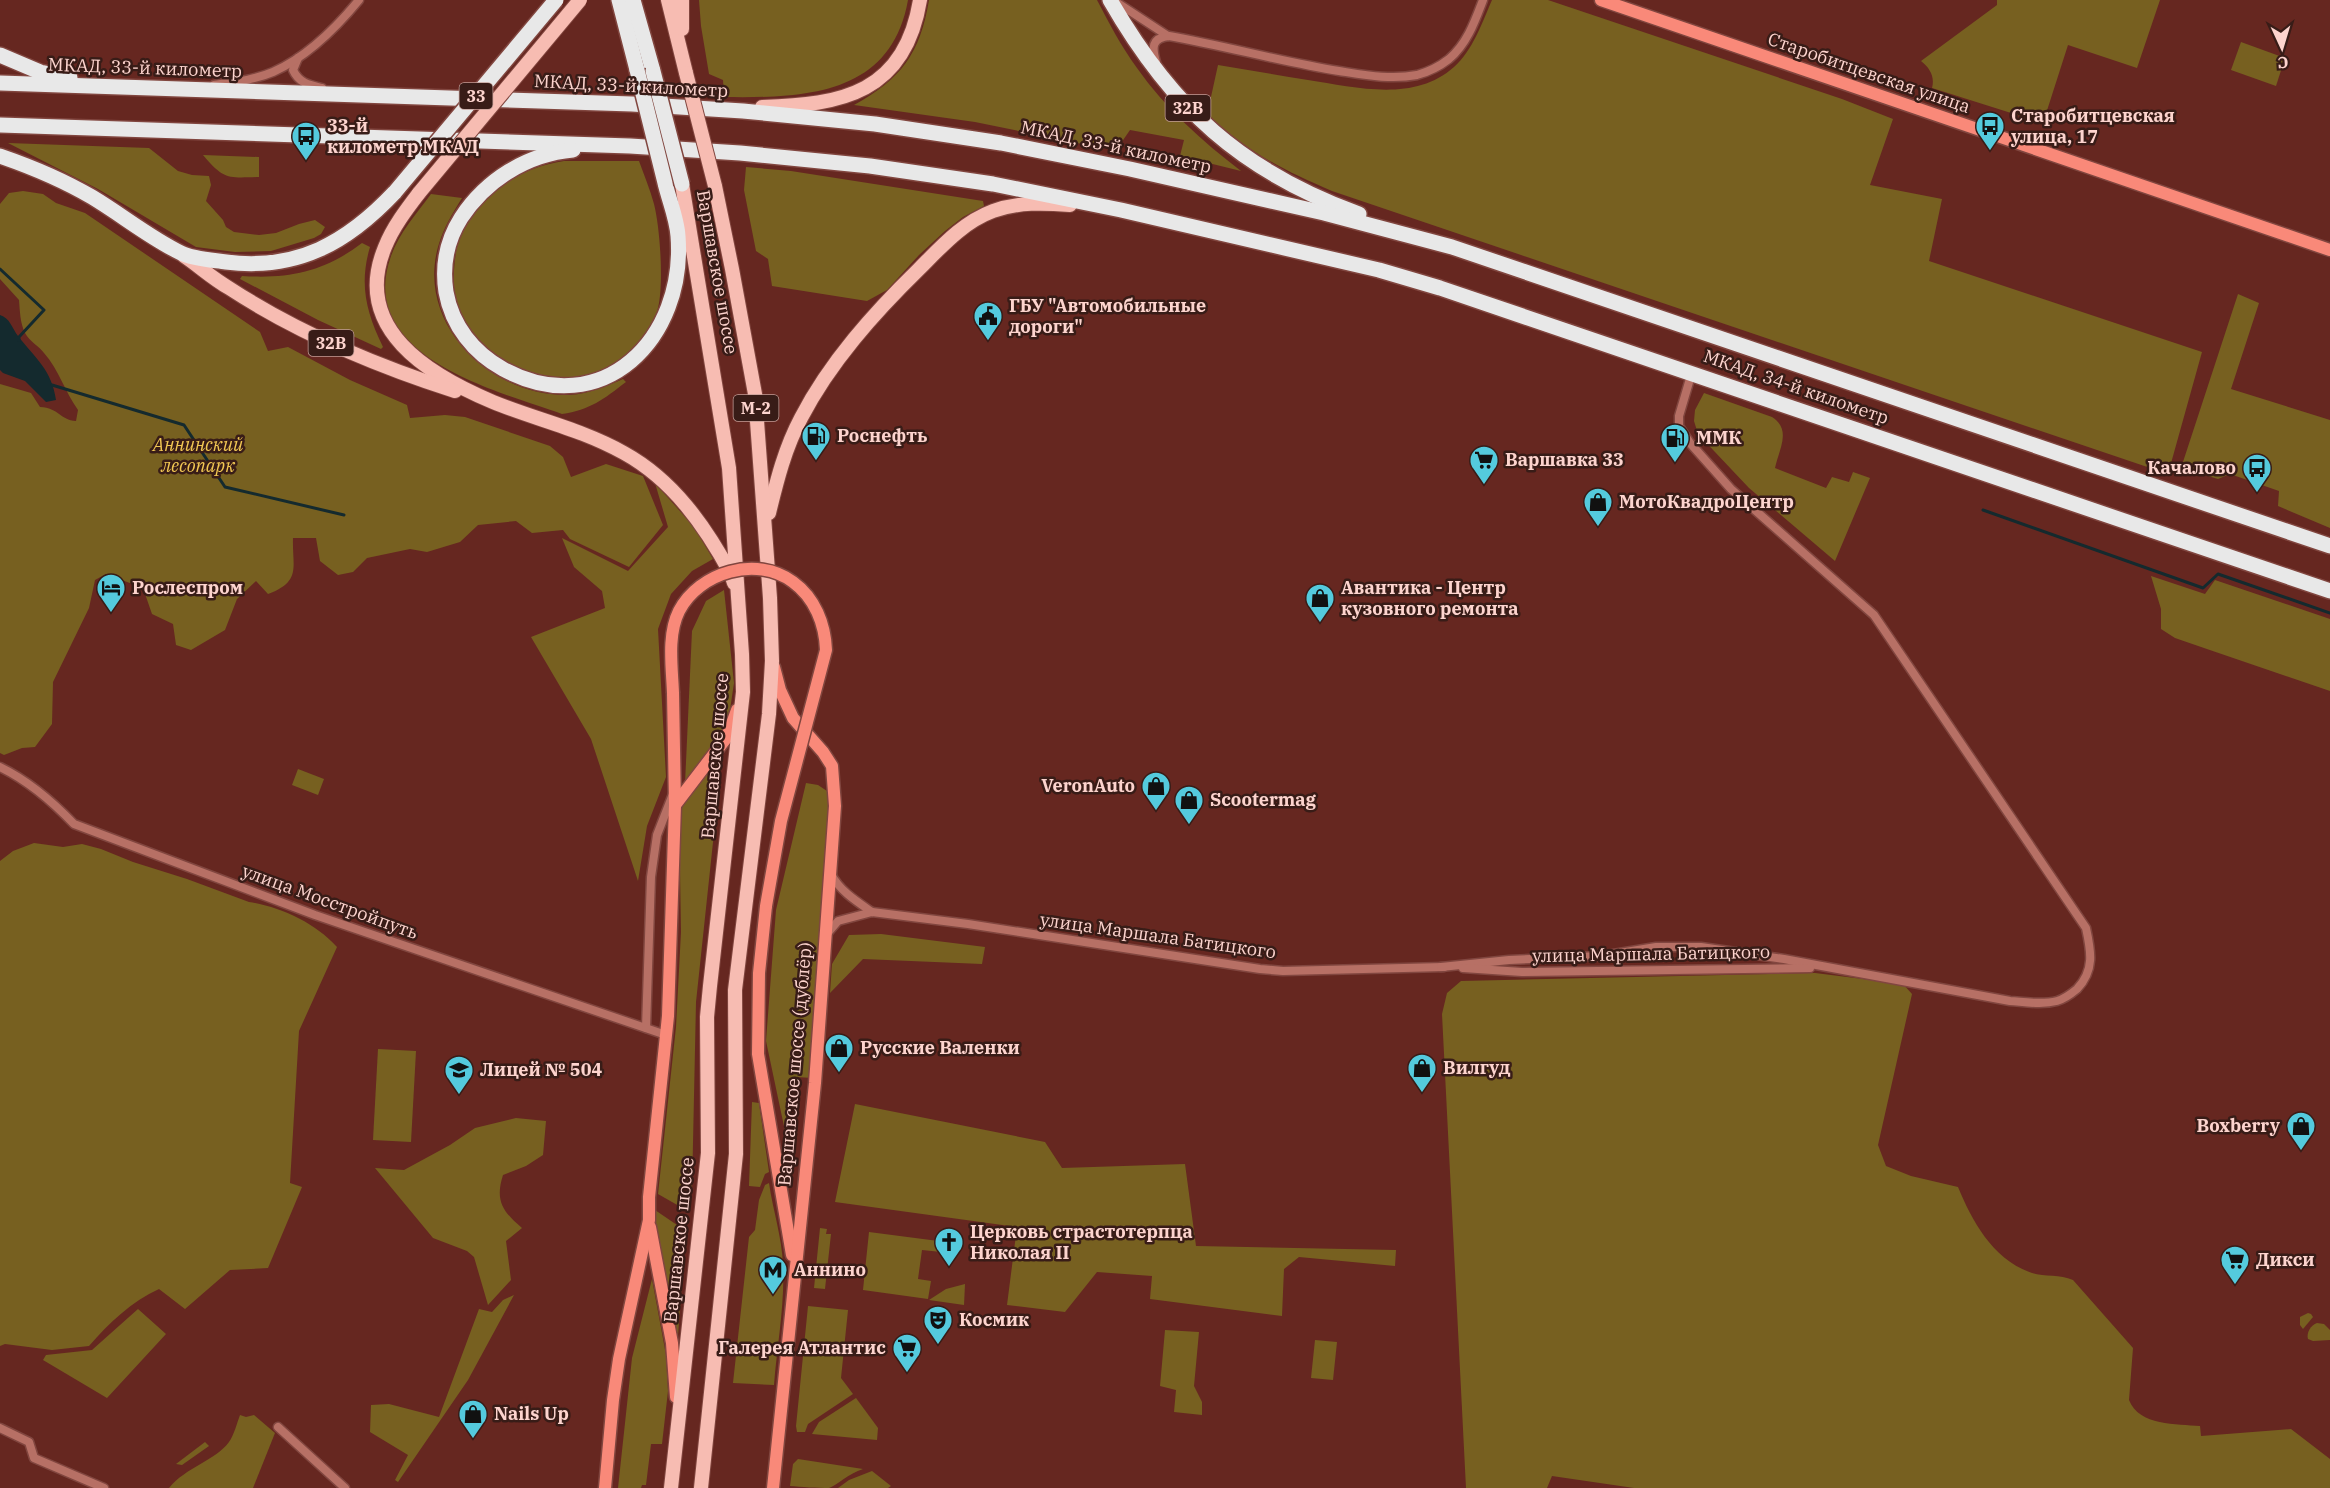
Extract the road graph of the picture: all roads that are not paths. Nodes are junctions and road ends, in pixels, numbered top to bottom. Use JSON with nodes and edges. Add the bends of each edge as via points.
{"nodes":[{"id":1,"x":359,"y":0,"type":"edge"},
{"id":2,"x":556,"y":0,"type":"edge"},
{"id":3,"x":580,"y":0,"type":"edge"},
{"id":4,"x":619,"y":0,"type":"edge"},
{"id":5,"x":633,"y":0,"type":"edge"},
{"id":6,"x":668,"y":0,"type":"edge"},
{"id":7,"x":682,"y":0,"type":"edge"},
{"id":8,"x":920,"y":0,"type":"edge"},
{"id":9,"x":1112,"y":0,"type":"edge"},
{"id":10,"x":1483,"y":0,"type":"edge"},
{"id":11,"x":1601,"y":0,"type":"edge"},
{"id":12,"x":1169,"y":36,"type":"junction"},
{"id":13,"x":0,"y":55,"type":"edge"},
{"id":14,"x":300,"y":55,"type":"junction"},
{"id":15,"x":645,"y":71,"type":"junction"},
{"id":16,"x":686,"y":73,"type":"junction"},
{"id":17,"x":1161,"y":79,"type":"junction"},
{"id":18,"x":0,"y":83,"type":"edge"},
{"id":19,"x":148,"y":88,"type":"junction"},
{"id":20,"x":174,"y":89,"type":"junction"},
{"id":21,"x":369,"y":95,"type":"junction"},
{"id":22,"x":688,"y":107,"type":"junction"},
{"id":23,"x":0,"y":125,"type":"edge"},
{"id":24,"x":630,"y":146,"type":"junction"},
{"id":25,"x":0,"y":156,"type":"edge"},
{"id":26,"x":682,"y":184,"type":"joint"},
{"id":27,"x":1253,"y":196,"type":"joint"},
{"id":28,"x":1121,"y":210,"type":"junction"},
{"id":29,"x":678,"y":234,"type":"junction"},
{"id":30,"x":1452,"y":247,"type":"junction"},
{"id":31,"x":2330,"y":250,"type":"edge"},
{"id":32,"x":182,"y":254,"type":"junction"},
{"id":33,"x":707,"y":326,"type":"junction"},
{"id":34,"x":1692,"y":372,"type":"junction"},
{"id":35,"x":496,"y":403,"type":"junction"},
{"id":36,"x":766,"y":523,"type":"junction"},
{"id":37,"x":2330,"y":546,"type":"edge"},
{"id":38,"x":2330,"y":591,"type":"edge"},
{"id":39,"x":739,"y":602,"type":"junction"},
{"id":40,"x":772,"y":661,"type":"junction"},
{"id":41,"x":743,"y":692,"type":"junction"},
{"id":42,"x":0,"y":767,"type":"edge"},
{"id":43,"x":675,"y":788,"type":"junction"},
{"id":44,"x":675,"y":805,"type":"junction"},
{"id":45,"x":831,"y":874,"type":"junction"},
{"id":46,"x":872,"y":912,"type":"junction"},
{"id":47,"x":826,"y":935,"type":"junction"},
{"id":48,"x":1441,"y":967,"type":"junction"},
{"id":49,"x":1825,"y":968,"type":"junction"},
{"id":50,"x":646,"y":1028,"type":"junction"},
{"id":51,"x":666,"y":1035,"type":"junction"},
{"id":52,"x":649,"y":1220,"type":"junction"},
{"id":53,"x":795,"y":1276,"type":"junction"},
{"id":54,"x":278,"y":1427,"type":"dead end"},
{"id":55,"x":0,"y":1428,"type":"edge"},
{"id":56,"x":676,"y":1444,"type":"junction"},
{"id":57,"x":104,"y":1488,"type":"edge"},
{"id":58,"x":345,"y":1488,"type":"edge"},
{"id":59,"x":605,"y":1488,"type":"edge"},
{"id":60,"x":671,"y":1488,"type":"edge"},
{"id":61,"x":701,"y":1488,"type":"edge"},
{"id":62,"x":772,"y":1488,"type":"edge"}],
"edges":[{"from":1,"to":14,"type":"street","via":[[329,33]]},
{"from":2,"to":32,"type":"highway","number":"33","bridge":true,"via":[[380,209],[339,241],[292,260],[268,264],[240,264]]},
{"from":3,"to":35,"type":"main road","bridge":true,"via":[[418,193],[392,232],[379,266],[380,305],[387,326],[402,346],[450,382]]},
{"from":4,"to":15,"type":"highway"},
{"from":5,"to":15,"type":"highway","name":"Варшавское шоссе","number":"М-2"},
{"from":6,"to":16,"type":"main road","name":"Варшавское шоссе","number":"М-2"},
{"from":7,"to":16,"type":"main road"},
{"from":8,"to":22,"type":"main road","via":[[910,38],[900,55],[870,85],[851,95],[797,106]]},
{"from":9,"to":12,"type":"street"},
{"from":9,"to":17,"type":"highway","number":"32B"},
{"from":10,"to":12,"type":"street","via":[[1471,29],[1450,58],[1426,72],[1398,77],[1373,77],[1293,64]]},
{"from":11,"to":31,"type":"main road","name":"Старобитцевская улица"},
{"from":12,"to":17,"type":"street","via":[[1159,37],[1153,45]]},
{"from":13,"to":19,"type":"highway","via":[[40,72]]},
{"from":14,"to":20,"type":"street","via":[[274,71],[248,80]]},
{"from":14,"to":21,"type":"street","via":[[293,70],[306,84]]},
{"from":15,"to":26,"type":"highway","name":"Варшавское шоссе","number":"М-2","bridge":true},
{"from":15,"to":29,"type":"highway","bridge":true},
{"from":16,"to":36,"type":"main road","name":"Варшавское шоссе","number":"М-2","bridge":true,"via":[[715,186],[755,394]]},
{"from":17,"to":30,"type":"highway","number":"32B","via":[[1226,143],[1267,172],[1355,212]]},
{"from":18,"to":19,"type":"highway","name":"МКАД, 33-й километр"},
{"from":19,"to":20,"type":"highway","name":"МКАД, 33-й километр"},
{"from":20,"to":21,"type":"highway","name":"МКАД, 33-й километр"},
{"from":21,"to":22,"type":"highway","name":"МКАД, 33-й километр"},
{"from":22,"to":27,"type":"highway","name":"МКАД, 33-й километр","via":[[938,132]]},
{"from":23,"to":24,"type":"highway"},
{"from":24,"to":28,"type":"highway","via":[[870,166],[993,184]]},
{"from":24,"to":29,"type":"highway","via":[[569,150],[537,158],[488,186],[456,225],[447,250],[444,277],[448,304],[458,326],[472,347],[515,376],[551,386],[596,382],[620,370],[657,333],[674,288]]},
{"from":25,"to":32,"type":"highway","number":"32B","via":[[90,196]]},
{"from":26,"to":33,"type":"main road","name":"Варшавское шоссе","number":"М-2"},
{"from":27,"to":30,"type":"highway","name":"МКАД, 34-й километр"},
{"from":28,"to":34,"type":"highway","name":"МКАД, 34-й километр","via":[[1379,270]]},
{"from":28,"to":36,"type":"main road","via":[[1047,203],[1009,206],[972,222],[953,236],[896,292],[835,363],[790,442]]},
{"from":29,"to":33,"type":"main road"},
{"from":30,"to":37,"type":"highway","name":"МКАД, 34-й километр"},
{"from":32,"to":35,"type":"main road","number":"32B","via":[[228,288],[348,351],[423,381]]},
{"from":33,"to":39,"type":"main road","name":"Варшавское шоссе","number":"М-2","via":[[729,468]]},
{"from":34,"to":38,"type":"highway","name":"МКАД, 34-й километр"},
{"from":34,"to":49,"type":"street","name":"улица Маршала Батицкого","via":[[1679,416],[1679,426],[1690,443],[1731,489],[1874,615],[2086,928],[2092,953],[2091,968],[2072,994],[2041,1003]]},
{"from":35,"to":39,"type":"main road","via":[[597,439],[653,473],[700,521],[731,574]]},
{"from":36,"to":40,"type":"main road","name":"Варшавское шоссе","number":"М-2"},
{"from":39,"to":41,"type":"main road","name":"Варшавское шоссе"},
{"from":40,"to":45,"type":"main road","name":"Варшавское шоссе (дублёр)","via":[[793,718],[832,766],[835,806]]},
{"from":40,"to":61,"type":"main road","name":"Варшавское шоссе","via":[[735,990],[736,1165]]},
{"from":41,"to":44,"type":"main road","via":[[727,737]]},
{"from":41,"to":56,"type":"main road","name":"Варшавское шоссе","via":[[707,1017],[708,1153]]},
{"from":42,"to":50,"type":"street","name":"улица Мосстройпуть","via":[[74,824],[326,919]]},
{"from":43,"to":44,"type":"main road"},
{"from":43,"to":50,"type":"street","via":[[662,818],[653,861]]},
{"from":43,"to":53,"type":"main road","bridge":true,"via":[[673,630],[679,611],[694,591],[714,577],[754,569],[776,572],[794,582],[807,596],[819,615],[826,650],[781,821],[759,974],[758,1054]]},
{"from":44,"to":51,"type":"main road"},
{"from":45,"to":46,"type":"street","name":"улица Маршала Батицкого","via":[[851,898]]},
{"from":45,"to":47,"type":"main road","name":"Варшавское шоссе (дублёр)"},
{"from":46,"to":47,"type":"street","name":"улица Маршала Батицкого","via":[[838,921]]},
{"from":46,"to":48,"type":"street","name":"улица Маршала Батицкого","via":[[1260,969]]},
{"from":47,"to":53,"type":"main road","name":"Варшавское шоссе (дублёр)"},
{"from":48,"to":49,"type":"street","name":"улица Маршала Батицкого","via":[[1522,972]]},
{"from":48,"to":49,"type":"street","name":"улица Маршала Батицкого","via":[[1602,956],[1677,946],[1722,949]]},
{"from":50,"to":51,"type":"street","name":"улица Мосстройпуть"},
{"from":51,"to":52,"type":"main road"},
{"from":52,"to":56,"type":"main road","via":[[672,1343]]},
{"from":52,"to":59,"type":"main road","via":[[619,1359]]},
{"from":53,"to":62,"type":"main road","name":"Варшавское шоссе (дублёр)"},
{"from":54,"to":58,"type":"street"},
{"from":55,"to":57,"type":"street","via":[[29,1442],[34,1458]]},
{"from":56,"to":60,"type":"main road","name":"Варшавское шоссе"}]}
